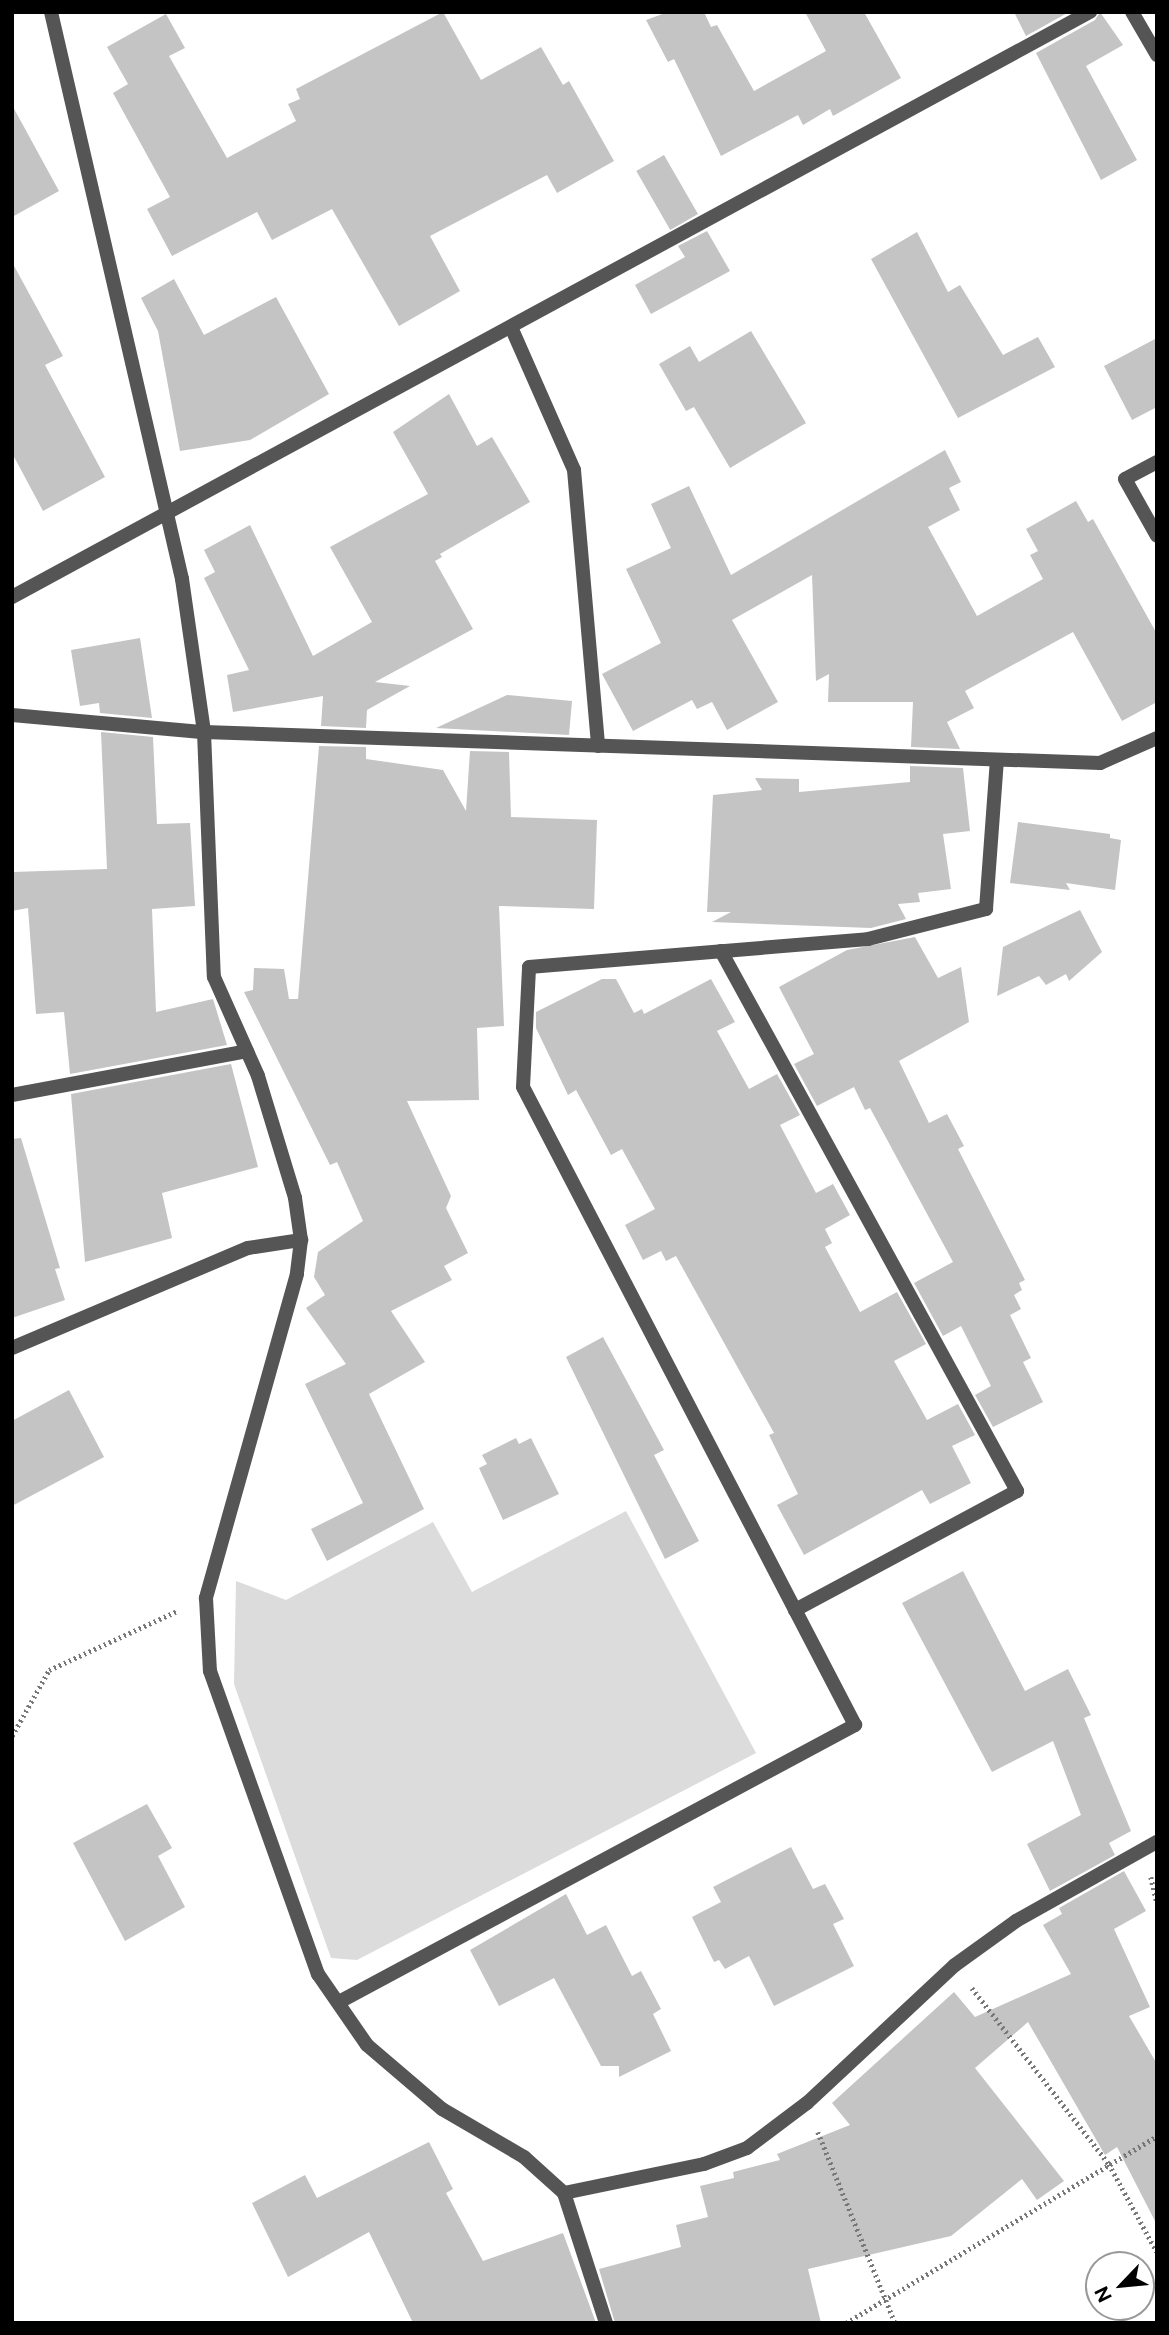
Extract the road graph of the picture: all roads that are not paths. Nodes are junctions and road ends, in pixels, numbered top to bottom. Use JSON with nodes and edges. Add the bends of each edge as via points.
{"nodes":[{"id":1,"x":51,"y":12,"type":"edge"},
{"id":2,"x":1090,"y":12,"type":"edge"},
{"id":3,"x":1132,"y":12,"type":"edge"},
{"id":4,"x":1157,"y":55,"type":"edge"},
{"id":5,"x":511,"y":327,"type":"junction"},
{"id":6,"x":1157,"y":462,"type":"edge"},
{"id":7,"x":167,"y":514,"type":"junction"},
{"id":8,"x":1157,"y":536,"type":"edge"},
{"id":9,"x":12,"y":597,"type":"edge"},
{"id":10,"x":12,"y":715,"type":"edge"},
{"id":11,"x":204,"y":732,"type":"junction"},
{"id":12,"x":1157,"y":738,"type":"edge"},
{"id":13,"x":598,"y":746,"type":"junction"},
{"id":14,"x":997,"y":760,"type":"junction"},
{"id":15,"x":721,"y":951,"type":"junction"},
{"id":16,"x":247,"y":1051,"type":"junction"},
{"id":17,"x":12,"y":1096,"type":"edge"},
{"id":18,"x":301,"y":1240,"type":"junction"},
{"id":19,"x":12,"y":1348,"type":"edge"},
{"id":20,"x":795,"y":1610,"type":"junction"},
{"id":21,"x":1157,"y":1842,"type":"edge"},
{"id":22,"x":339,"y":2002,"type":"junction"},
{"id":23,"x":564,"y":2193,"type":"junction"},
{"id":24,"x":606,"y":2323,"type":"edge"}],
"edges":[{"from":1,"to":7,"type":"street"},
{"from":2,"to":5,"type":"street"},
{"from":3,"to":4,"type":"street"},
{"from":5,"to":7,"type":"street"},
{"from":5,"to":13,"type":"street","via":[[575,470]]},
{"from":6,"to":8,"type":"street","via":[[1125,479]]},
{"from":7,"to":9,"type":"street"},
{"from":7,"to":11,"type":"street","via":[[182,579]]},
{"from":10,"to":11,"type":"street"},
{"from":11,"to":13,"type":"street"},
{"from":11,"to":16,"type":"street","via":[[214,977]]},
{"from":12,"to":14,"type":"street","via":[[1100,763]]},
{"from":13,"to":14,"type":"street"},
{"from":14,"to":15,"type":"street","via":[[986,909],[868,939]]},
{"from":15,"to":20,"type":"street","via":[[1017,1491]]},
{"from":15,"to":20,"type":"street","via":[[529,967],[523,1087]]},
{"from":16,"to":17,"type":"street"},
{"from":16,"to":18,"type":"street","via":[[295,1198]]},
{"from":18,"to":19,"type":"street","via":[[248,1248]]},
{"from":18,"to":22,"type":"street","via":[[297,1274],[206,1598],[210,1671],[318,1973]]},
{"from":20,"to":22,"type":"street","via":[[855,1725]]},
{"from":21,"to":23,"type":"street","via":[[1016,1921],[955,1965],[807,2103],[747,2148],[715,2160]]},
{"from":22,"to":23,"type":"street","via":[[367,2045],[442,2109],[524,2157]]},
{"from":23,"to":24,"type":"street"}]}
